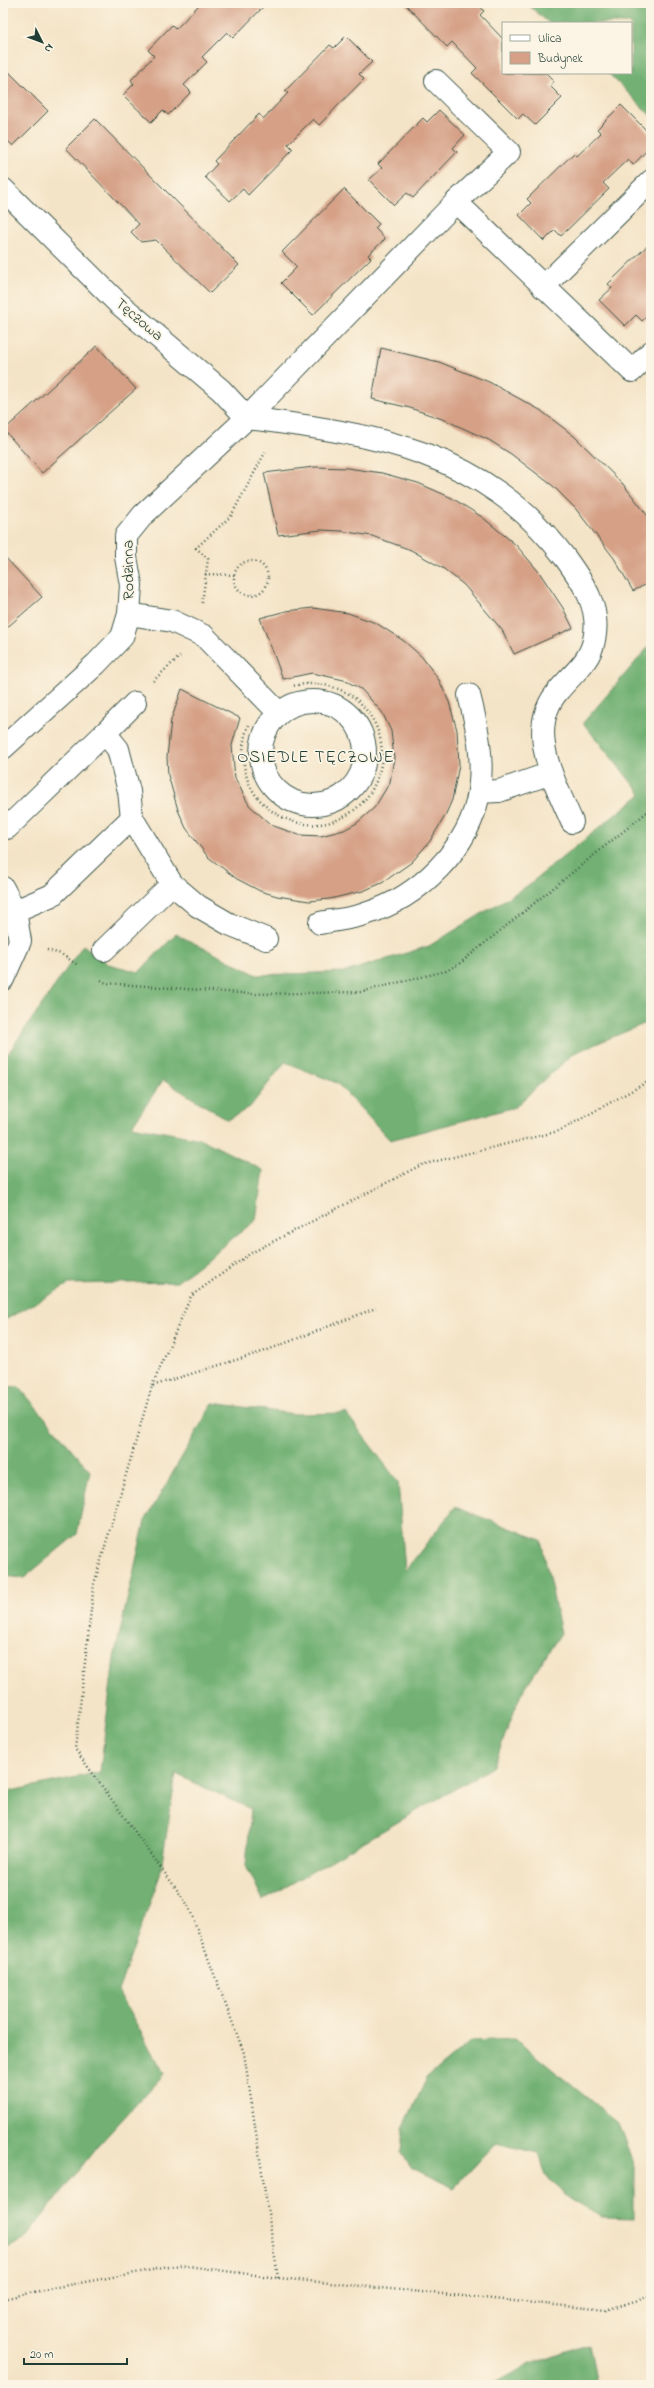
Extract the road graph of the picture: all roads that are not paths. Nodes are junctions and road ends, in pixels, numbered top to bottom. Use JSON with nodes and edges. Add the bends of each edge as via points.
{"nodes":[{"id":1,"x":436,"y":81,"type":"dead end"},
{"id":2,"x":651,"y":181,"type":"edge"},
{"id":3,"x":3,"y":189,"type":"edge"},
{"id":4,"x":456,"y":202,"type":"junction"},
{"id":5,"x":543,"y":287,"type":"junction"},
{"id":6,"x":651,"y":352,"type":"edge"},
{"id":7,"x":247,"y":418,"type":"junction"},
{"id":8,"x":129,"y":614,"type":"junction"},
{"id":9,"x":469,"y":695,"type":"dead end"},
{"id":10,"x":135,"y":703,"type":"dead end"},
{"id":11,"x":279,"y":713,"type":"junction"},
{"id":12,"x":105,"y":733,"type":"junction"},
{"id":13,"x":3,"y":748,"type":"edge"},
{"id":14,"x":551,"y":773,"type":"junction"},
{"id":15,"x":479,"y":792,"type":"junction"},
{"id":16,"x":132,"y":818,"type":"junction"},
{"id":17,"x":572,"y":822,"type":"dead end"},
{"id":18,"x":7,"y":828,"type":"dead end"},
{"id":19,"x":172,"y":884,"type":"junction"},
{"id":20,"x":3,"y":888,"type":"edge"},
{"id":21,"x":15,"y":911,"type":"junction"},
{"id":22,"x":320,"y":923,"type":"dead end"},
{"id":23,"x":266,"y":939,"type":"dead end"},
{"id":24,"x":104,"y":950,"type":"dead end"},
{"id":25,"x":3,"y":979,"type":"edge"}],
"edges":[{"from":1,"to":4,"type":"street","via":[[509,152]]},
{"from":2,"to":5,"type":"street"},
{"from":3,"to":7,"type":"street","name":"Tęczowa","via":[[117,302],[221,390]]},
{"from":4,"to":5,"type":"street"},
{"from":4,"to":7,"type":"street"},
{"from":5,"to":6,"type":"street","via":[[632,371]]},
{"from":7,"to":8,"type":"street","name":"Rodzinna","via":[[214,446],[143,515],[126,536],[126,557],[131,585]]},
{"from":7,"to":14,"type":"street","via":[[313,427],[410,447],[442,460],[497,491],[555,544],[584,583],[592,602],[596,623],[594,641],[587,659],[558,690],[548,706],[542,743]]},
{"from":8,"to":11,"type":"street","via":[[172,621],[204,636]]},
{"from":8,"to":13,"type":"street","name":"Rodzinna","via":[[122,637],[41,716]]},
{"from":9,"to":15,"type":"street","via":[[478,732],[481,765]]},
{"from":10,"to":12,"type":"street"},
{"from":11,"to":11,"type":"street","via":[[294,705],[311,701],[328,703],[344,711],[356,723],[363,739],[365,757],[361,774],[352,788],[338,799],[323,805],[305,805],[289,800],[275,790],[267,779],[260,751],[269,724]]},
{"from":12,"to":16,"type":"street","via":[[118,749],[129,791]]},
{"from":12,"to":18,"type":"street"},
{"from":14,"to":15,"type":"street","via":[[499,791]]},
{"from":14,"to":17,"type":"street"},
{"from":15,"to":22,"type":"street","via":[[468,825],[450,855],[429,877],[404,897],[365,914]]},
{"from":16,"to":19,"type":"street"},
{"from":16,"to":21,"type":"street","via":[[52,895]]},
{"from":19,"to":23,"type":"street","via":[[198,906],[229,924]]},
{"from":19,"to":24,"type":"street"},
{"from":20,"to":21,"type":"street"},
{"from":21,"to":25,"type":"street","via":[[20,941]]}]}
